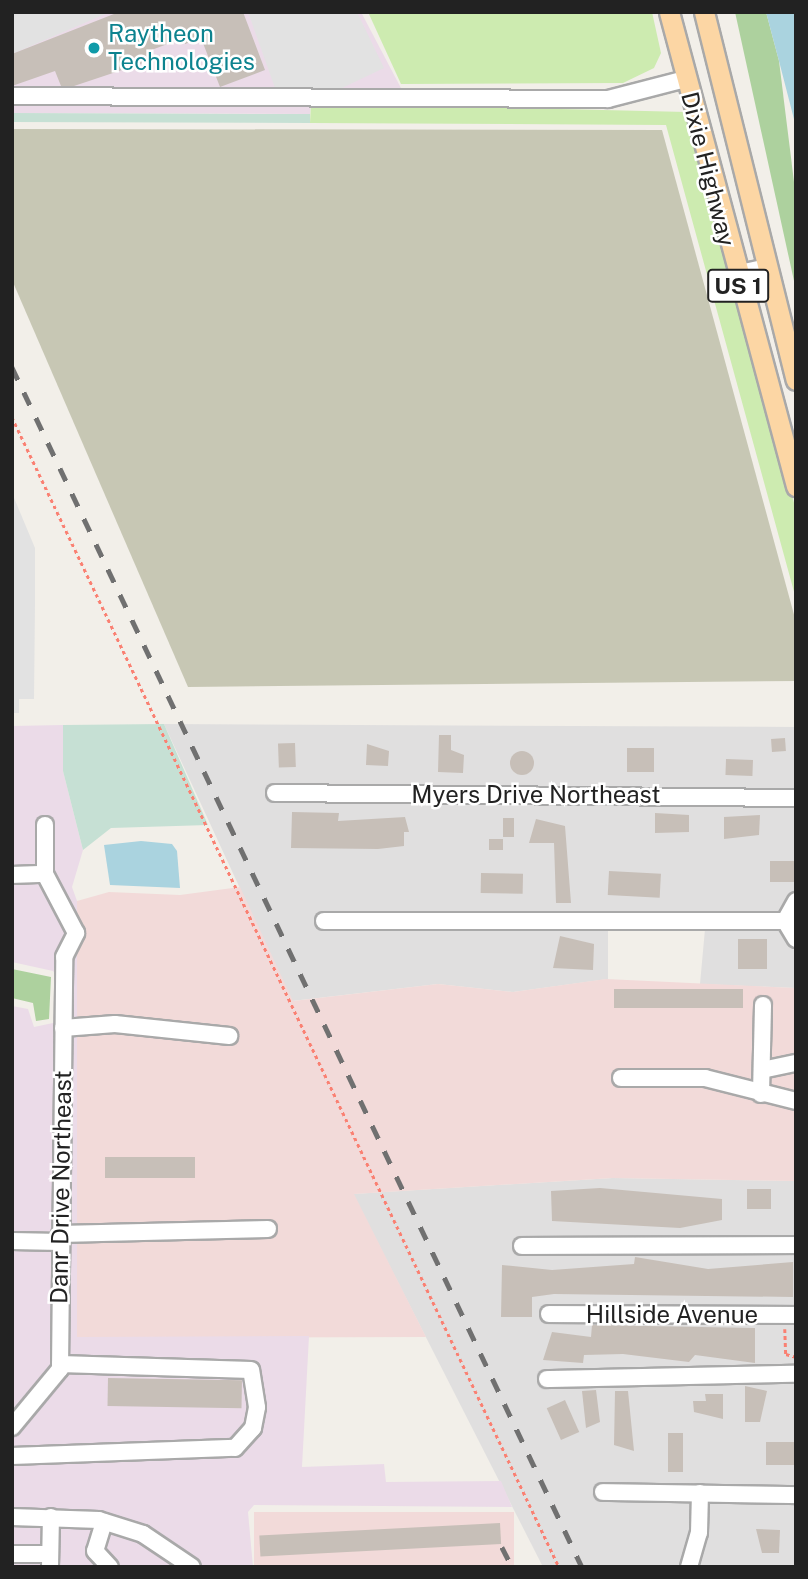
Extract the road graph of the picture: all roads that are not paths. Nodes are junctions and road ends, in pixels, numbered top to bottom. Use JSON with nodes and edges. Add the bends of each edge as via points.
{"nodes":[{"id":1,"x":669,"y":12,"type":"edge"},
{"id":2,"x":704,"y":12,"type":"edge"},
{"id":3,"x":686,"y":79,"type":"junction"},
{"id":4,"x":12,"y":96,"type":"edge"},
{"id":5,"x":768,"y":267,"type":"junction"},
{"id":6,"x":735,"y":275,"type":"junction"},
{"id":7,"x":796,"y":380,"type":"edge"},
{"id":8,"x":796,"y":486,"type":"edge"},
{"id":9,"x":275,"y":793,"type":"dead end"},
{"id":10,"x":796,"y":798,"type":"edge"},
{"id":11,"x":45,"y":825,"type":"dead end"},
{"id":12,"x":46,"y":874,"type":"junction"},
{"id":13,"x":12,"y":875,"type":"edge"},
{"id":14,"x":796,"y":901,"type":"edge"},
{"id":15,"x":324,"y":920,"type":"dead end"},
{"id":16,"x":785,"y":920,"type":"junction"},
{"id":17,"x":796,"y":939,"type":"edge"},
{"id":18,"x":763,"y":1005,"type":"dead end"},
{"id":19,"x":63,"y":1028,"type":"junction"},
{"id":20,"x":229,"y":1036,"type":"dead end"},
{"id":21,"x":796,"y":1063,"type":"edge"},
{"id":22,"x":762,"y":1070,"type":"junction"},
{"id":23,"x":621,"y":1077,"type":"dead end"},
{"id":24,"x":761,"y":1094,"type":"junction"},
{"id":25,"x":796,"y":1101,"type":"edge"},
{"id":26,"x":268,"y":1229,"type":"dead end"},
{"id":27,"x":60,"y":1238,"type":"junction"},
{"id":28,"x":12,"y":1241,"type":"edge"},
{"id":29,"x":522,"y":1245,"type":"dead end"},
{"id":30,"x":796,"y":1245,"type":"edge"},
{"id":31,"x":549,"y":1314,"type":"dead end"},
{"id":32,"x":790,"y":1315,"type":"edge"},
{"id":33,"x":60,"y":1364,"type":"junction"},
{"id":34,"x":796,"y":1374,"type":"edge"},
{"id":35,"x":547,"y":1379,"type":"dead end"},
{"id":36,"x":12,"y":1427,"type":"edge"},
{"id":37,"x":12,"y":1456,"type":"edge"},
{"id":38,"x":603,"y":1492,"type":"dead end"},
{"id":39,"x":700,"y":1493,"type":"junction"},
{"id":40,"x":796,"y":1495,"type":"edge"},
{"id":41,"x":12,"y":1517,"type":"edge"},
{"id":42,"x":51,"y":1517,"type":"junction"},
{"id":43,"x":104,"y":1522,"type":"junction"},
{"id":44,"x":12,"y":1554,"type":"edge"},
{"id":45,"x":50,"y":1560,"type":"edge"},
{"id":46,"x":110,"y":1567,"type":"edge"},
{"id":47,"x":191,"y":1567,"type":"edge"},
{"id":48,"x":689,"y":1567,"type":"edge"}],
"edges":[{"from":1,"to":3,"type":"main road","name":"Dixie Highway","number":"US 1"},
{"from":2,"to":5,"type":"main road","name":"Dixie Highway","number":"US 1"},
{"from":3,"to":4,"type":"street","via":[[608,99]]},
{"from":3,"to":6,"type":"main road","name":"Dixie Highway","number":"US 1"},
{"from":5,"to":6,"type":"street"},
{"from":5,"to":7,"type":"main road","name":"Dixie Highway","number":"US 1"},
{"from":6,"to":8,"type":"main road","name":"Dixie Highway","number":"US 1"},
{"from":9,"to":10,"type":"street","name":"Myers Drive Northeast"},
{"from":11,"to":12,"type":"street"},
{"from":12,"to":13,"type":"street"},
{"from":12,"to":19,"type":"street","name":"Danr Drive Northeast","via":[[76,933],[64,957]]},
{"from":14,"to":16,"type":"street"},
{"from":15,"to":16,"type":"street"},
{"from":16,"to":17,"type":"street"},
{"from":18,"to":22,"type":"street"},
{"from":19,"to":20,"type":"street","via":[[115,1024]]},
{"from":19,"to":27,"type":"street","name":"Danr Drive Northeast"},
{"from":21,"to":22,"type":"street"},
{"from":22,"to":24,"type":"street"},
{"from":23,"to":24,"type":"street","via":[[705,1078]]},
{"from":24,"to":25,"type":"street"},
{"from":26,"to":27,"type":"street"},
{"from":27,"to":28,"type":"street"},
{"from":27,"to":33,"type":"street","name":"Danr Drive Northeast"},
{"from":29,"to":30,"type":"street"},
{"from":31,"to":32,"type":"street","name":"Hillside Avenue"},
{"from":33,"to":36,"type":"street"},
{"from":33,"to":37,"type":"street","via":[[251,1370],[257,1408],[253,1427],[235,1448]]},
{"from":34,"to":35,"type":"street"},
{"from":38,"to":39,"type":"street"},
{"from":39,"to":40,"type":"street"},
{"from":39,"to":48,"type":"street","via":[[699,1534]]},
{"from":41,"to":42,"type":"street"},
{"from":42,"to":43,"type":"street"},
{"from":42,"to":45,"type":"street"},
{"from":43,"to":46,"type":"street","via":[[95,1550]]},
{"from":43,"to":47,"type":"street","via":[[143,1534]]},
{"from":44,"to":45,"type":"street"}]}
